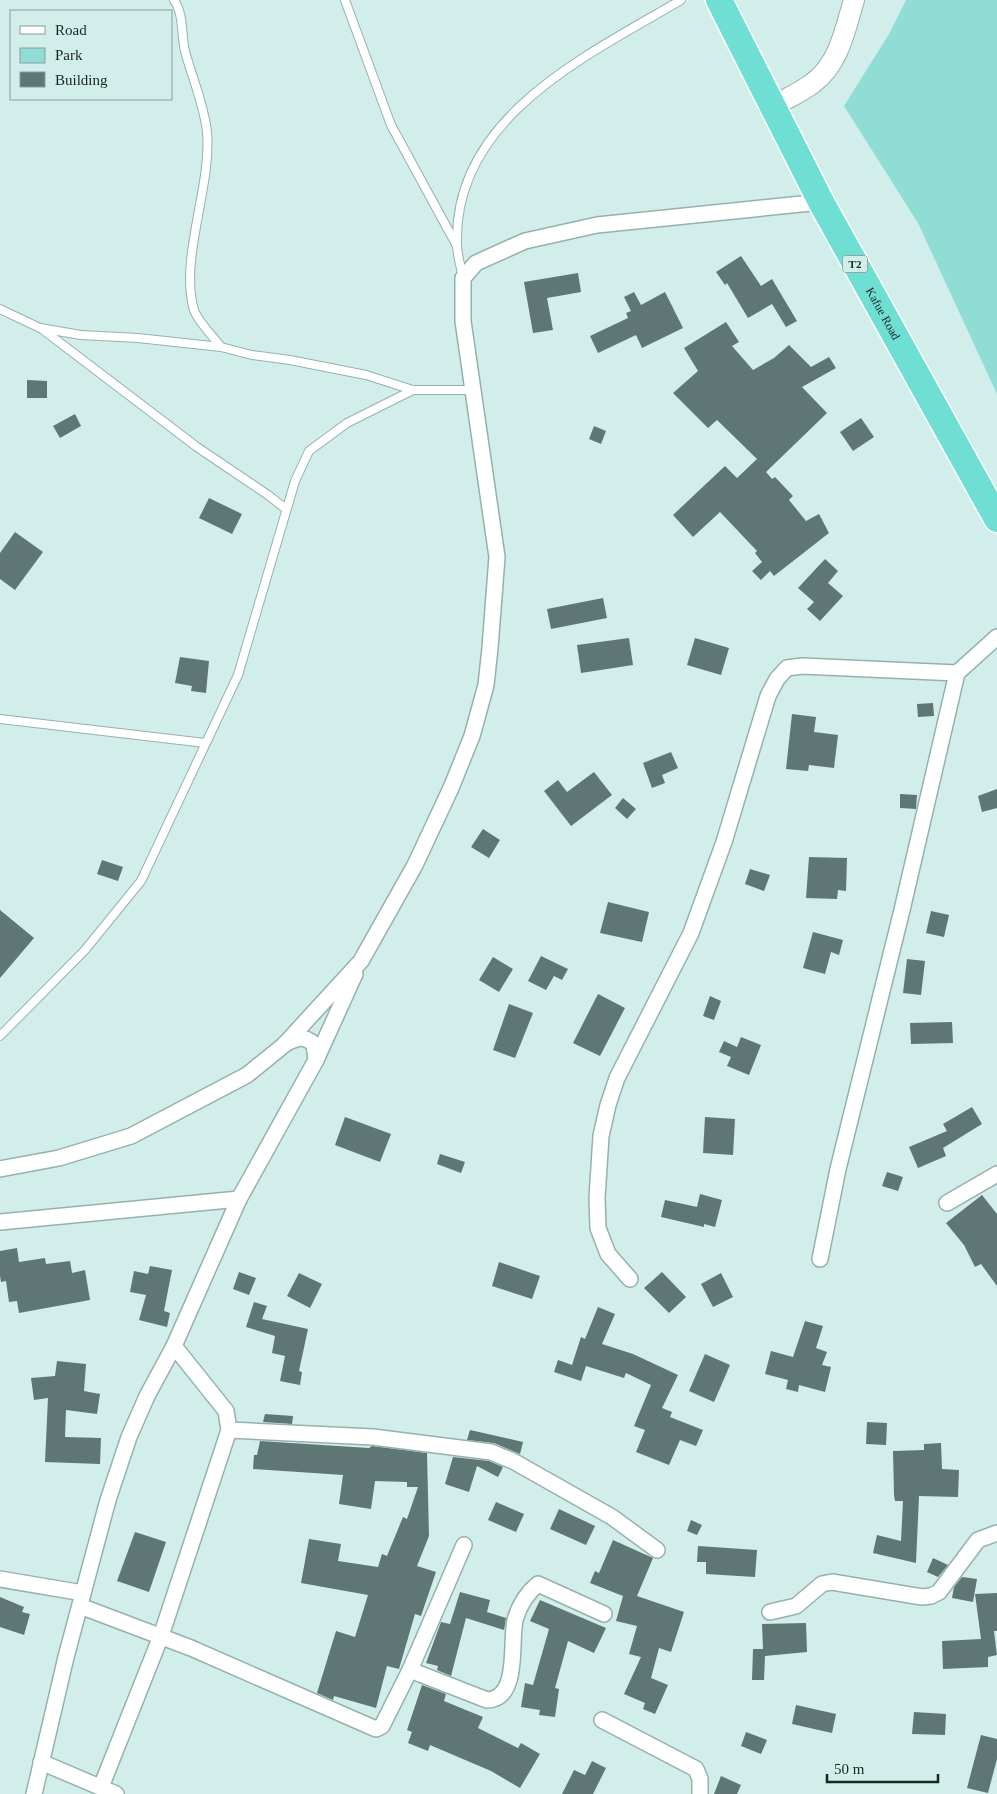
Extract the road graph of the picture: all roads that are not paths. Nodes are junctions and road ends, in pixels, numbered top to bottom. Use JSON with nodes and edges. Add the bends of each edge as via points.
{"nodes":[{"id":1,"x":174,"y":0,"type":"edge"},
{"id":2,"x":345,"y":0,"type":"edge"},
{"id":3,"x":680,"y":0,"type":"edge"},
{"id":4,"x":854,"y":0,"type":"edge"},
{"id":5,"x":720,"y":2,"type":"edge"},
{"id":6,"x":772,"y":107,"type":"junction"},
{"id":7,"x":821,"y":202,"type":"junction"},
{"id":8,"x":457,"y":246,"type":"junction"},
{"id":9,"x":463,"y":278,"type":"junction"},
{"id":10,"x":0,"y":310,"type":"edge"},
{"id":11,"x":40,"y":328,"type":"junction"},
{"id":12,"x":221,"y":347,"type":"junction"},
{"id":13,"x":413,"y":390,"type":"junction"},
{"id":14,"x":471,"y":390,"type":"junction"},
{"id":15,"x":286,"y":509,"type":"junction"},
{"id":16,"x":997,"y":519,"type":"edge"},
{"id":17,"x":997,"y":639,"type":"edge"},
{"id":18,"x":957,"y":673,"type":"junction"},
{"id":19,"x":0,"y":719,"type":"edge"},
{"id":20,"x":205,"y":743,"type":"junction"},
{"id":21,"x":361,"y":961,"type":"junction"},
{"id":22,"x":0,"y":1036,"type":"edge"},
{"id":23,"x":284,"y":1045,"type":"junction"},
{"id":24,"x":316,"y":1060,"type":"junction"},
{"id":25,"x":0,"y":1169,"type":"edge"},
{"id":26,"x":997,"y":1174,"type":"edge"},
{"id":27,"x":238,"y":1199,"type":"junction"},
{"id":28,"x":947,"y":1203,"type":"dead end"},
{"id":29,"x":0,"y":1222,"type":"edge"},
{"id":30,"x":820,"y":1259,"type":"dead end"},
{"id":31,"x":630,"y":1279,"type":"dead end"},
{"id":32,"x":174,"y":1346,"type":"junction"},
{"id":33,"x":230,"y":1430,"type":"junction"},
{"id":34,"x":997,"y":1533,"type":"edge"},
{"id":35,"x":464,"y":1545,"type":"dead end"},
{"id":36,"x":657,"y":1550,"type":"dead end"},
{"id":37,"x":0,"y":1579,"type":"edge"},
{"id":38,"x":81,"y":1599,"type":"junction"},
{"id":39,"x":770,"y":1612,"type":"dead end"},
{"id":40,"x":604,"y":1614,"type":"dead end"},
{"id":41,"x":161,"y":1636,"type":"junction"},
{"id":42,"x":410,"y":1670,"type":"junction"},
{"id":43,"x":602,"y":1720,"type":"dead end"},
{"id":44,"x":41,"y":1762,"type":"junction"},
{"id":45,"x":101,"y":1788,"type":"junction"},
{"id":46,"x":34,"y":1794,"type":"edge"},
{"id":47,"x":116,"y":1794,"type":"edge"},
{"id":48,"x":700,"y":1794,"type":"edge"}],
"edges":[{"from":1,"to":12,"type":"lane","via":[[207,133],[192,266],[194,311]]},
{"from":2,"to":8,"type":"lane","via":[[391,126]]},
{"from":3,"to":8,"type":"lane","via":[[546,82],[509,118],[488,143],[470,173],[461,201]]},
{"from":4,"to":6,"type":"street","via":[[832,63],[814,83]]},
{"from":5,"to":6,"type":"highway","name":"Kafue Road","number":"T2"},
{"from":6,"to":7,"type":"highway","name":"Kafue Road","number":"T2"},
{"from":7,"to":9,"type":"street","via":[[597,225],[525,241],[476,263]]},
{"from":7,"to":16,"type":"highway","name":"Kafue Road","number":"T2"},
{"from":8,"to":9,"type":"lane"},
{"from":9,"to":14,"type":"street","via":[[463,321]]},
{"from":10,"to":11,"type":"lane"},
{"from":11,"to":12,"type":"lane","via":[[81,335]]},
{"from":11,"to":15,"type":"lane","via":[[197,447]]},
{"from":12,"to":13,"type":"lane","via":[[366,375]]},
{"from":13,"to":14,"type":"lane"},
{"from":13,"to":15,"type":"lane","via":[[346,423],[309,451],[294,480]]},
{"from":14,"to":21,"type":"street","via":[[497,557],[486,685],[472,736],[451,788],[415,865]]},
{"from":15,"to":20,"type":"lane","via":[[238,674]]},
{"from":17,"to":18,"type":"street"},
{"from":18,"to":30,"type":"street","via":[[838,1169]]},
{"from":18,"to":31,"type":"street","via":[[802,666],[786,668],[776,679],[724,842],[691,932],[621,1070],[608,1105],[601,1136],[598,1228],[608,1254]]},
{"from":19,"to":20,"type":"lane"},
{"from":20,"to":22,"type":"lane","via":[[141,881],[86,950]]},
{"from":21,"to":23,"type":"street"},
{"from":21,"to":24,"type":"street"},
{"from":23,"to":24,"type":"street","via":[[299,1038],[307,1039],[314,1044]]},
{"from":23,"to":25,"type":"street","via":[[247,1075],[130,1136],[59,1158]]},
{"from":24,"to":27,"type":"street"},
{"from":26,"to":28,"type":"street"},
{"from":27,"to":29,"type":"street"},
{"from":27,"to":32,"type":"street"},
{"from":32,"to":33,"type":"street","via":[[226,1411]]},
{"from":32,"to":38,"type":"street","via":[[129,1437]]},
{"from":33,"to":36,"type":"street","via":[[373,1437],[491,1452],[513,1461],[612,1518]]},
{"from":33,"to":41,"type":"street"},
{"from":34,"to":39,"type":"street","via":[[978,1540],[939,1592],[930,1596],[832,1582],[822,1584],[796,1606]]},
{"from":35,"to":42,"type":"street"},
{"from":37,"to":38,"type":"street"},
{"from":38,"to":41,"type":"street"},
{"from":38,"to":44,"type":"street"},
{"from":40,"to":42,"type":"street","via":[[538,1584],[529,1591],[515,1620],[511,1675],[500,1696],[493,1700]]},
{"from":41,"to":42,"type":"street","via":[[376,1729],[382,1726]]},
{"from":41,"to":45,"type":"street"},
{"from":43,"to":48,"type":"street","via":[[696,1769]]},
{"from":44,"to":45,"type":"street"},
{"from":44,"to":46,"type":"street"},
{"from":45,"to":47,"type":"street"}]}
